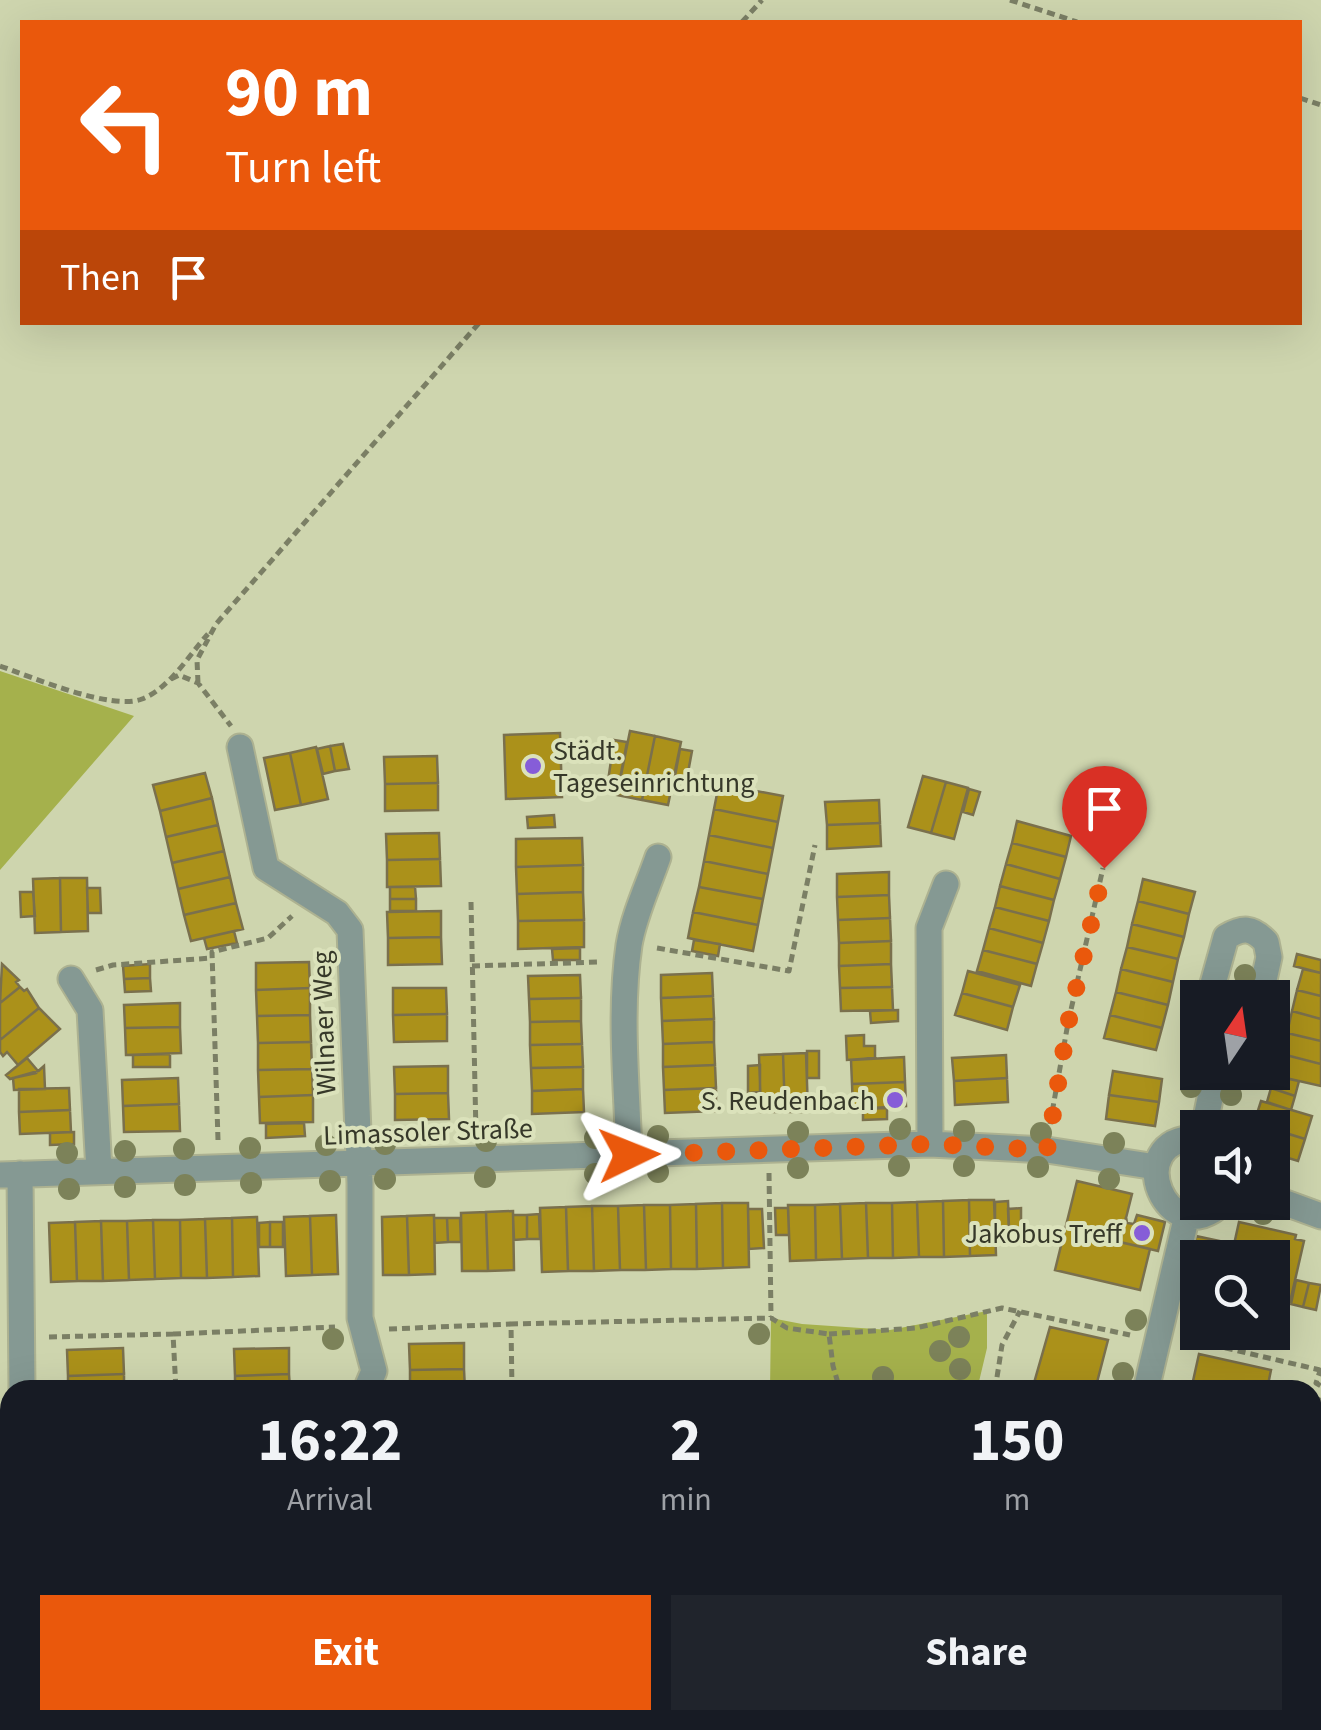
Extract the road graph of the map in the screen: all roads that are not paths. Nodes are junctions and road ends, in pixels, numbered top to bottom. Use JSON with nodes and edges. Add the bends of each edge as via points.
{"nodes":[{"id":1,"x":240,"y":747,"type":"road end"},
{"id":2,"x":658,"y":857,"type":"dead end"},
{"id":3,"x":946,"y":884,"type":"dead end"},
{"id":4,"x":71,"y":979,"type":"road end"},
{"id":5,"x":1213,"y":980,"type":"edge"},
{"id":6,"x":1264,"y":980,"type":"edge"},
{"id":7,"x":1180,"y":1142,"type":"edge"},
{"id":8,"x":930,"y":1144,"type":"junction"},
{"id":9,"x":629,"y":1155,"type":"junction"},
{"id":10,"x":357,"y":1163,"type":"junction"},
{"id":11,"x":1156,"y":1167,"type":"junction"},
{"id":12,"x":98,"y":1171,"type":"junction"},
{"id":13,"x":10,"y":1174,"type":"edge"},
{"id":14,"x":1290,"y":1205,"type":"edge"},
{"id":15,"x":1180,"y":1213,"type":"edge"},
{"id":16,"x":1321,"y":1216,"type":"edge"},
{"id":17,"x":1186,"y":1220,"type":"edge"},
{"id":18,"x":22,"y":1380,"type":"edge"},
{"id":19,"x":370,"y":1380,"type":"edge"},
{"id":20,"x":1148,"y":1380,"type":"edge"}],
"edges":[{"from":1,"to":10,"type":"street","name":"Wilnaer Weg","via":[[266,868],[337,913],[350,930]]},
{"from":2,"to":9,"type":"street","via":[[628,952]]},
{"from":3,"to":8,"type":"street","via":[[929,928]]},
{"from":4,"to":12,"type":"street","via":[[90,1010]]},
{"from":5,"to":6,"type":"street","via":[[1226,937],[1251,929],[1266,942],[1270,957]]},
{"from":7,"to":11,"type":"street"},
{"from":8,"to":9,"type":"street","name":"Limassoler Straße"},
{"from":8,"to":11,"type":"street","name":"Limassoler Straße","via":[[1047,1150]]},
{"from":9,"to":10,"type":"street","name":"Limassoler Straße"},
{"from":10,"to":12,"type":"street","name":"Limassoler Straße"},
{"from":10,"to":19,"type":"street","name":"Wilnaer Weg"},
{"from":11,"to":15,"type":"street","via":[[1161,1198]]},
{"from":12,"to":13,"type":"street","name":"Limassoler Straße"},
{"from":13,"to":18,"type":"street"},
{"from":14,"to":16,"type":"street"},
{"from":17,"to":20,"type":"street"}]}
